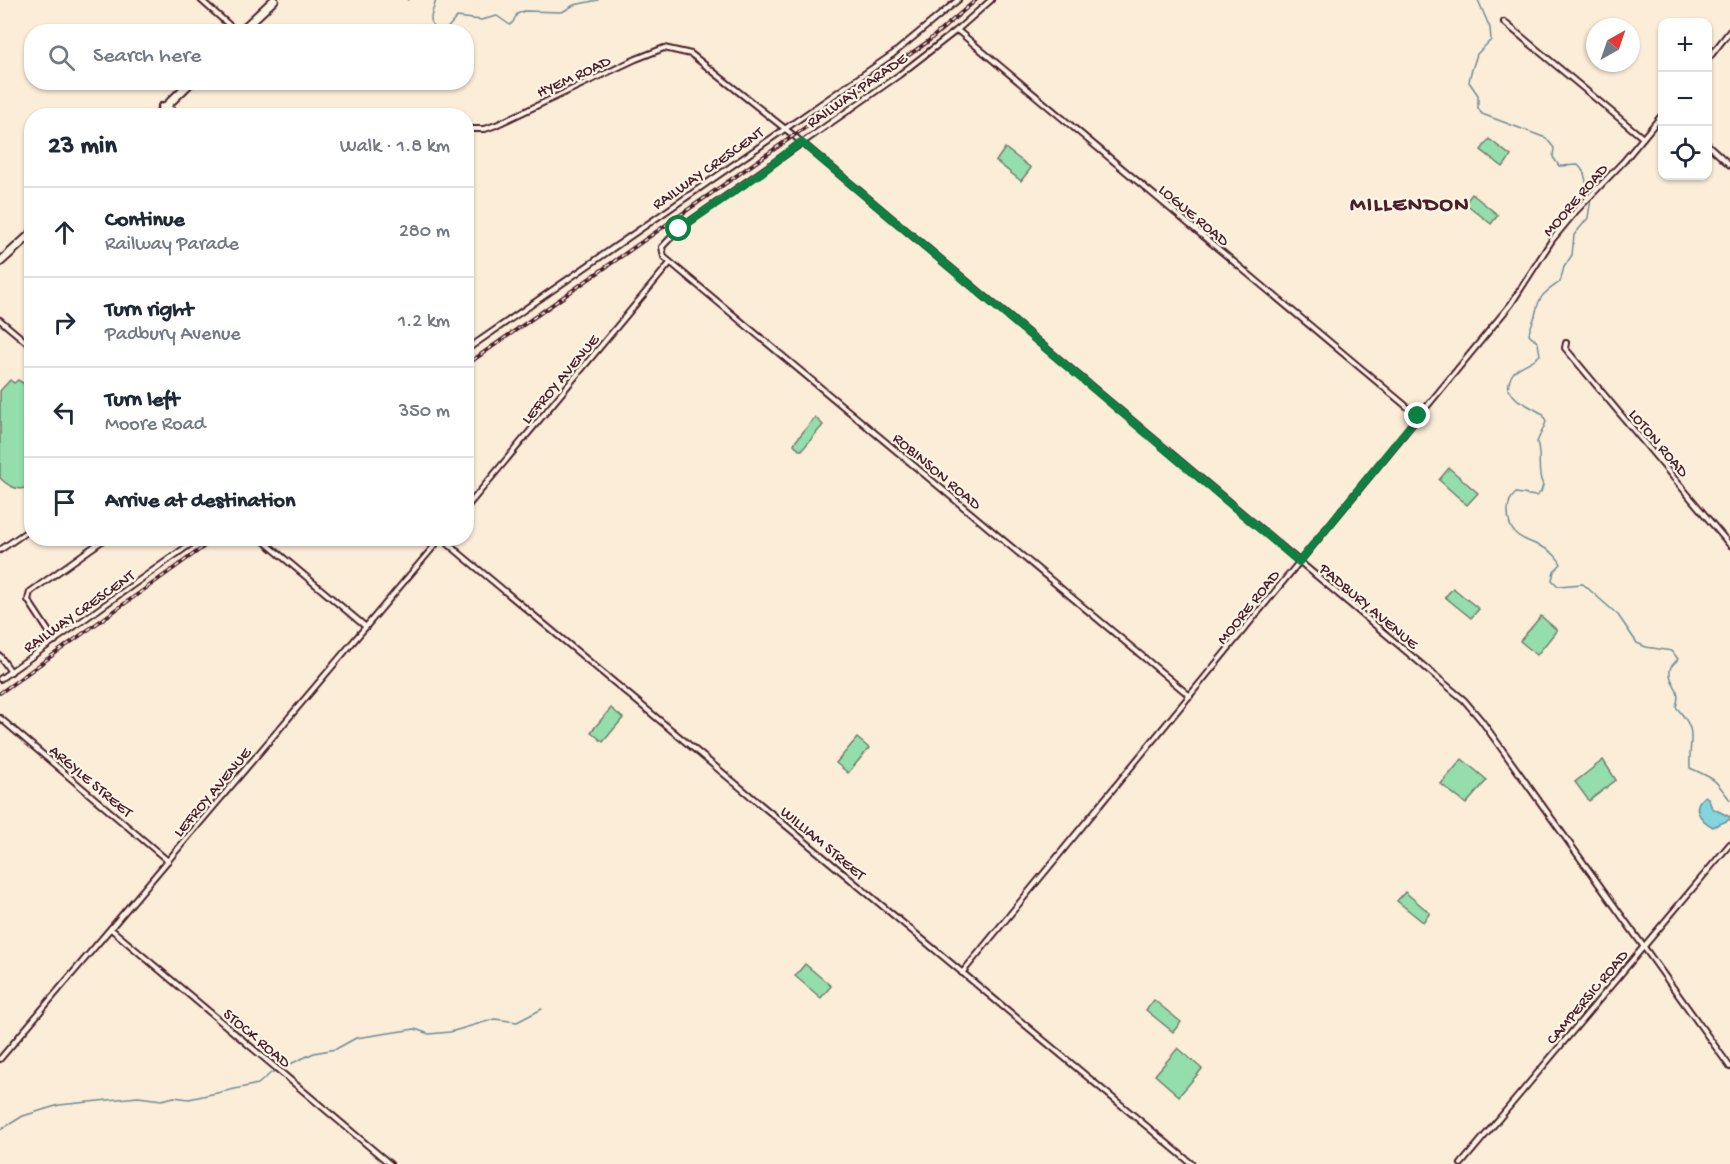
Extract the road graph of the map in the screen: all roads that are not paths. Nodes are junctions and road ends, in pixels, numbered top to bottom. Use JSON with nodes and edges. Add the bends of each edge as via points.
{"nodes":[{"id":1,"x":201,"y":0,"type":"edge"},
{"id":2,"x":274,"y":0,"type":"edge"},
{"id":3,"x":280,"y":0,"type":"edge"},
{"id":4,"x":958,"y":0,"type":"edge"},
{"id":5,"x":991,"y":0,"type":"edge"},
{"id":6,"x":1504,"y":22,"type":"dead end"},
{"id":7,"x":229,"y":24,"type":"edge"},
{"id":8,"x":247,"y":24,"type":"edge"},
{"id":9,"x":254,"y":24,"type":"edge"},
{"id":10,"x":957,"y":30,"type":"junction"},
{"id":11,"x":1730,"y":31,"type":"edge"},
{"id":12,"x":1712,"y":53,"type":"edge"},
{"id":13,"x":691,"y":54,"type":"joint"},
{"id":14,"x":179,"y":90,"type":"edge"},
{"id":15,"x":183,"y":90,"type":"edge"},
{"id":16,"x":164,"y":106,"type":"junction"},
{"id":17,"x":161,"y":108,"type":"edge"},
{"id":18,"x":168,"y":108,"type":"edge"},
{"id":19,"x":1658,"y":120,"type":"edge"},
{"id":20,"x":784,"y":128,"type":"junction"},
{"id":21,"x":474,"y":129,"type":"edge"},
{"id":22,"x":1643,"y":138,"type":"junction"},
{"id":23,"x":801,"y":142,"type":"junction"},
{"id":24,"x":1712,"y":150,"type":"edge"},
{"id":25,"x":1730,"y":165,"type":"edge"},
{"id":26,"x":24,"y":234,"type":"edge"},
{"id":27,"x":24,"y":240,"type":"edge"},
{"id":28,"x":0,"y":256,"type":"edge"},
{"id":29,"x":0,"y":262,"type":"edge"},
{"id":30,"x":670,"y":263,"type":"junction"},
{"id":31,"x":0,"y":320,"type":"edge"},
{"id":32,"x":24,"y":340,"type":"edge"},
{"id":33,"x":474,"y":344,"type":"edge"},
{"id":34,"x":1572,"y":354,"type":"dead end"},
{"id":35,"x":1418,"y":416,"type":"junction"},
{"id":36,"x":474,"y":498,"type":"edge"},
{"id":37,"x":24,"y":534,"type":"edge"},
{"id":38,"x":1730,"y":545,"type":"edge"},
{"id":39,"x":95,"y":546,"type":"edge"},
{"id":40,"x":188,"y":546,"type":"edge"},
{"id":41,"x":270,"y":546,"type":"edge"},
{"id":42,"x":434,"y":546,"type":"edge"},
{"id":43,"x":451,"y":546,"type":"edge"},
{"id":44,"x":0,"y":550,"type":"edge"},
{"id":45,"x":1299,"y":562,"type":"junction"},
{"id":46,"x":366,"y":627,"type":"junction"},
{"id":47,"x":55,"y":641,"type":"junction"},
{"id":48,"x":0,"y":656,"type":"edge"},
{"id":49,"x":11,"y":672,"type":"junction"},
{"id":50,"x":0,"y":680,"type":"edge"},
{"id":51,"x":1190,"y":696,"type":"junction"},
{"id":52,"x":0,"y":718,"type":"edge"},
{"id":53,"x":1730,"y":844,"type":"edge"},
{"id":54,"x":168,"y":861,"type":"junction"},
{"id":55,"x":110,"y":929,"type":"junction"},
{"id":56,"x":1644,"y":947,"type":"junction"},
{"id":57,"x":962,"y":973,"type":"junction"},
{"id":58,"x":0,"y":1059,"type":"edge"},
{"id":59,"x":1730,"y":1067,"type":"edge"},
{"id":60,"x":390,"y":1164,"type":"edge"},
{"id":61,"x":1192,"y":1164,"type":"edge"},
{"id":62,"x":1461,"y":1164,"type":"edge"}],
"edges":[{"from":1,"to":7,"type":"street"},
{"from":2,"to":8,"type":"highway"},
{"from":3,"to":9,"type":"highway"},
{"from":4,"to":20,"type":"street","name":"RAILWAY CRESCENT","via":[[893,54]]},
{"from":5,"to":10,"type":"street","name":"RAILWAY PARADE"},
{"from":6,"to":22,"type":"street"},
{"from":10,"to":23,"type":"street","name":"RAILWAY PARADE"},
{"from":10,"to":35,"type":"street","name":"LOGUE ROAD"},
{"from":11,"to":12,"type":"street"},
{"from":13,"to":20,"type":"street","name":"PADBURY AVENUE"},
{"from":13,"to":21,"type":"street","name":"HYEM ROAD","via":[[664,48],[496,125]]},
{"from":14,"to":16,"type":"highway"},
{"from":15,"to":16,"type":"highway"},
{"from":16,"to":17,"type":"highway"},
{"from":16,"to":18,"type":"street"},
{"from":19,"to":22,"type":"street","name":"MOORE ROAD"},
{"from":20,"to":23,"type":"street","name":"PADBURY AVENUE"},
{"from":20,"to":33,"type":"street","name":"RAILWAY CRESCENT"},
{"from":22,"to":35,"type":"street","name":"MOORE ROAD","via":[[1552,240],[1511,304]]},
{"from":23,"to":30,"type":"street","name":"RAILWAY PARADE","via":[[667,240],[662,247]]},
{"from":23,"to":45,"type":"street","name":"PADBURY AVENUE"},
{"from":24,"to":25,"type":"street"},
{"from":26,"to":28,"type":"highway"},
{"from":27,"to":29,"type":"highway"},
{"from":30,"to":36,"type":"street","name":"LEFROY AVENUE"},
{"from":30,"to":51,"type":"street","name":"ROBINSON ROAD"},
{"from":31,"to":32,"type":"street"},
{"from":34,"to":38,"type":"street","name":"LOTON ROAD"},
{"from":35,"to":45,"type":"street","name":"MOORE ROAD"},
{"from":37,"to":44,"type":"street"},
{"from":39,"to":47,"type":"street","via":[[30,592],[28,600]]},
{"from":40,"to":47,"type":"street","name":"RAILWAY CRESCENT"},
{"from":41,"to":46,"type":"street"},
{"from":42,"to":46,"type":"street","name":"LEFROY AVENUE"},
{"from":43,"to":57,"type":"street","name":"WILLIAM STREET"},
{"from":45,"to":51,"type":"street","name":"MOORE ROAD"},
{"from":45,"to":56,"type":"street","name":"PADBURY AVENUE","via":[[1470,707]]},
{"from":46,"to":54,"type":"street","name":"LEFROY AVENUE"},
{"from":47,"to":49,"type":"street","name":"RAILWAY CRESCENT"},
{"from":48,"to":49,"type":"street"},
{"from":49,"to":50,"type":"street","name":"RAILWAY CRESCENT"},
{"from":51,"to":57,"type":"street","name":"MOORE ROAD"},
{"from":52,"to":54,"type":"street","name":"ARGYLE STREET"},
{"from":53,"to":56,"type":"street","name":"CAMPERSIC ROAD"},
{"from":54,"to":55,"type":"street","name":"LEFROY AVENUE"},
{"from":55,"to":58,"type":"street","name":"LEFROY AVENUE"},
{"from":55,"to":60,"type":"street","name":"STOCK ROAD"},
{"from":56,"to":59,"type":"street","name":"PADBURY AVENUE"},
{"from":56,"to":62,"type":"street","name":"CAMPERSIC ROAD"},
{"from":57,"to":61,"type":"street","name":"WILLIAM STREET"}]}
